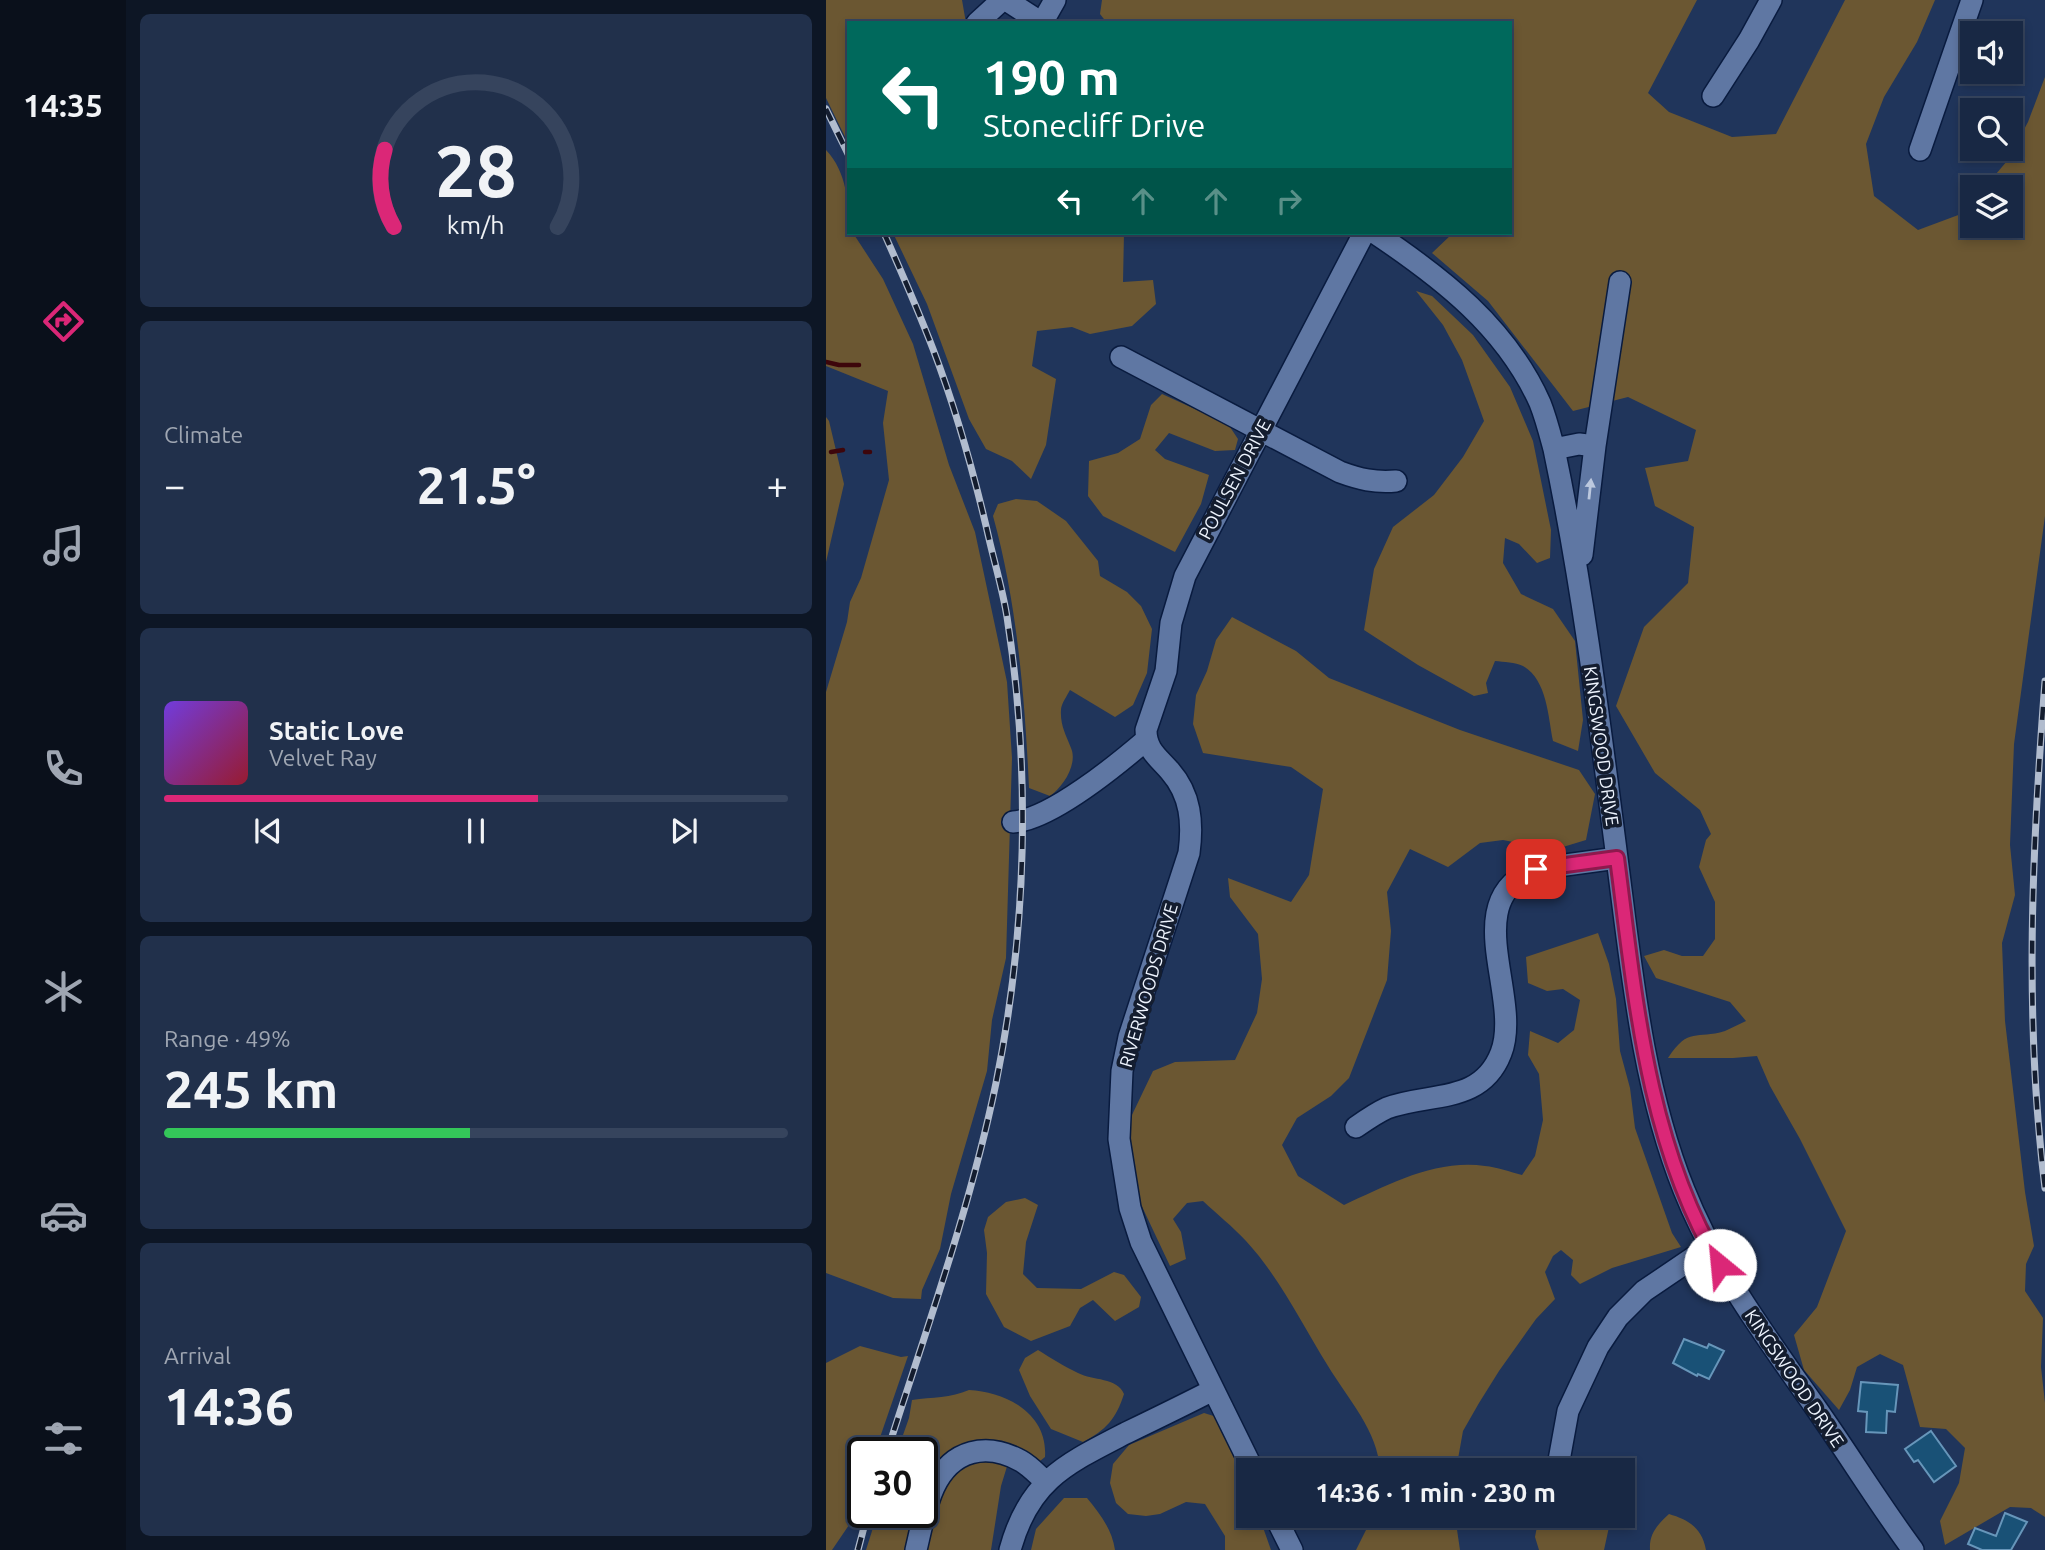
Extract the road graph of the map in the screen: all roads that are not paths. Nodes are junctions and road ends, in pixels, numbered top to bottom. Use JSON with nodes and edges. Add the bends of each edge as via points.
{"nodes":[{"id":1,"x":1004,"y":0,"type":"edge"},
{"id":2,"x":1055,"y":0,"type":"edge"},
{"id":3,"x":1772,"y":0,"type":"edge"},
{"id":4,"x":1972,"y":0,"type":"edge"},
{"id":5,"x":979,"y":21,"type":"edge"},
{"id":6,"x":1039,"y":21,"type":"edge"},
{"id":7,"x":1043,"y":21,"type":"edge"},
{"id":8,"x":1713,"y":96,"type":"dead end"},
{"id":9,"x":1920,"y":150,"type":"dead end"},
{"id":10,"x":1363,"y":235,"type":"edge"},
{"id":11,"x":1378,"y":235,"type":"edge"},
{"id":12,"x":1619,"y":282,"type":"dead end"},
{"id":13,"x":1121,"y":358,"type":"dead end"},
{"id":14,"x":1259,"y":430,"type":"junction"},
{"id":15,"x":1595,"y":446,"type":"junction"},
{"id":16,"x":1554,"y":449,"type":"junction"},
{"id":17,"x":1396,"y":481,"type":"dead end"},
{"id":18,"x":1579,"y":581,"type":"junction"},
{"id":19,"x":1146,"y":740,"type":"junction"},
{"id":20,"x":1013,"y":822,"type":"dead end"},
{"id":21,"x":1617,"y":858,"type":"junction"},
{"id":22,"x":1356,"y":1128,"type":"dead end"},
{"id":23,"x":1709,"y":1247,"type":"junction"},
{"id":24,"x":1213,"y":1390,"type":"junction"},
{"id":25,"x":1247,"y":1458,"type":"edge"},
{"id":26,"x":1559,"y":1458,"type":"edge"},
{"id":27,"x":1046,"y":1482,"type":"junction"},
{"id":28,"x":1281,"y":1528,"type":"edge"},
{"id":29,"x":916,"y":1550,"type":"edge"},
{"id":30,"x":1010,"y":1550,"type":"edge"},
{"id":31,"x":1292,"y":1550,"type":"edge"},
{"id":32,"x":1913,"y":1550,"type":"edge"}],
"edges":[{"from":1,"to":5,"type":"street"},
{"from":1,"to":6,"type":"street"},
{"from":2,"to":7,"type":"street"},
{"from":3,"to":8,"type":"street"},
{"from":4,"to":9,"type":"street"},
{"from":10,"to":14,"type":"street","name":"POULSEN DRIVE"},
{"from":11,"to":16,"type":"street","name":"KINGSWOOD DRIVE","via":[[1435,274],[1494,331],[1540,404]]},
{"from":12,"to":15,"type":"street","name":"KINGSWOOD DRIVE"},
{"from":13,"to":14,"type":"street"},
{"from":14,"to":17,"type":"street","via":[[1340,472],[1361,479]]},
{"from":14,"to":19,"type":"street","name":"POULSEN DRIVE","via":[[1185,576]]},
{"from":15,"to":16,"type":"street"},
{"from":18,"to":15,"type":"street","name":"KINGSWOOD DRIVE","one_way":true},
{"from":16,"to":18,"type":"street","name":"KINGSWOOD DRIVE"},
{"from":18,"to":21,"type":"street","name":"KINGSWOOD DRIVE"},
{"from":19,"to":20,"type":"street","via":[[1100,779],[1050,808]]},
{"from":19,"to":24,"type":"street","name":"RIVERWOODS DRIVE","via":[[1181,786],[1192,833],[1129,1037],[1119,1102],[1120,1150],[1141,1242]]},
{"from":21,"to":22,"type":"street","via":[[1536,869],[1523,874],[1503,897],[1494,935],[1504,1043],[1488,1075],[1459,1092],[1388,1108]]},
{"from":21,"to":23,"type":"street","name":"KINGSWOOD DRIVE","via":[[1655,1100]]},
{"from":23,"to":26,"type":"street","via":[[1644,1291],[1618,1317],[1598,1347],[1568,1411]]},
{"from":23,"to":32,"type":"street","name":"KINGSWOOD DRIVE","via":[[1759,1328]]},
{"from":24,"to":25,"type":"street","name":"RIVERWOODS DRIVE"},
{"from":24,"to":27,"type":"street","via":[[1076,1458]]},
{"from":27,"to":29,"type":"street","via":[[1007,1454],[989,1449],[967,1454],[943,1471],[934,1487]]},
{"from":27,"to":30,"type":"street","via":[[1024,1510]]},
{"from":28,"to":31,"type":"street"}]}
